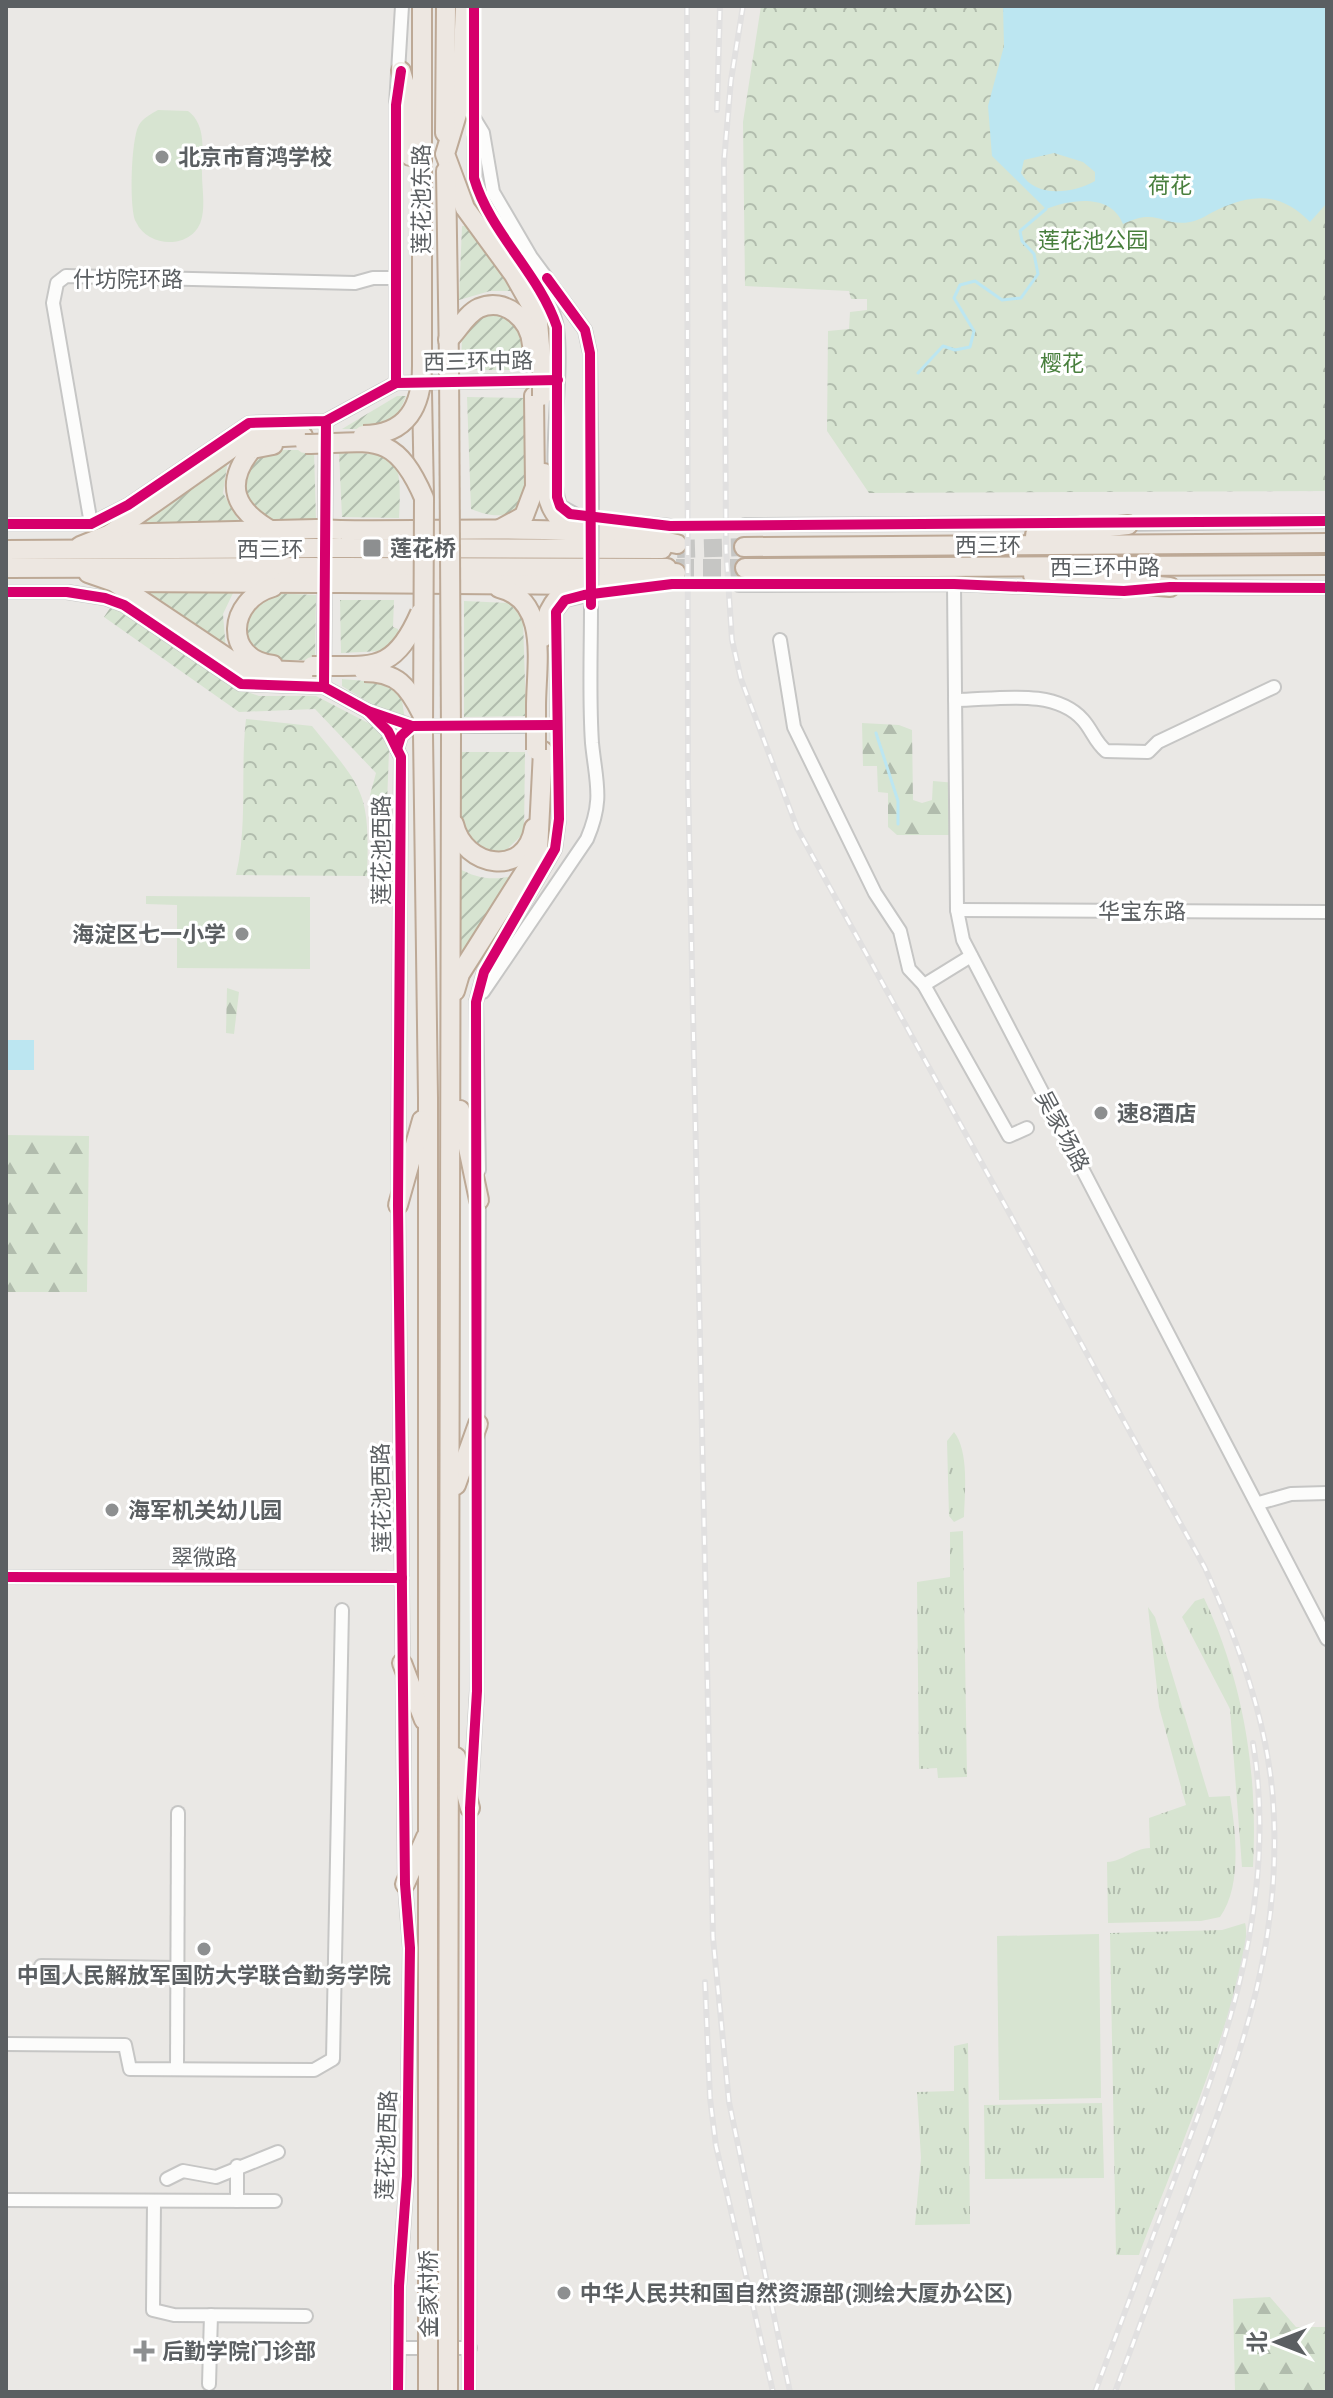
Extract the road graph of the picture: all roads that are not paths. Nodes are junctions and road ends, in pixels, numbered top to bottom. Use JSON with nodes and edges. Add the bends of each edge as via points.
{"nodes":[{"id":1,"x":402,"y":6,"type":"edge"},
{"id":2,"x":422,"y":6,"type":"edge"},
{"id":3,"x":446,"y":6,"type":"edge"},
{"id":4,"x":467,"y":6,"type":"edge"},
{"id":5,"x":401,"y":71,"type":"junction"},
{"id":6,"x":474,"y":139,"type":"dead end"},
{"id":7,"x":445,"y":154,"type":"junction"},
{"id":8,"x":421,"y":190,"type":"junction"},
{"id":9,"x":525,"y":258,"type":"junction"},
{"id":10,"x":396,"y":278,"type":"junction"},
{"id":11,"x":448,"y":340,"type":"junction"},
{"id":12,"x":538,"y":370,"type":"junction"},
{"id":13,"x":558,"y":380,"type":"junction"},
{"id":14,"x":396,"y":383,"type":"junction"},
{"id":15,"x":422,"y":392,"type":"junction"},
{"id":16,"x":538,"y":396,"type":"junction"},
{"id":17,"x":326,"y":421,"type":"junction"},
{"id":18,"x":304,"y":440,"type":"junction"},
{"id":19,"x":424,"y":498,"type":"junction"},
{"id":20,"x":1327,"y":521,"type":"edge"},
{"id":21,"x":6,"y":524,"type":"edge"},
{"id":22,"x":91,"y":524,"type":"junction"},
{"id":23,"x":745,"y":525,"type":"tunnel mouth"},
{"id":24,"x":1128,"y":525,"type":"junction"},
{"id":25,"x":272,"y":531,"type":"junction"},
{"id":26,"x":495,"y":531,"type":"junction"},
{"id":27,"x":582,"y":532,"type":"junction"},
{"id":28,"x":110,"y":534,"type":"junction"},
{"id":29,"x":341,"y":539,"type":"junction"},
{"id":30,"x":1327,"y":543,"type":"edge"},
{"id":31,"x":934,"y":545,"type":"junction"},
{"id":32,"x":744,"y":547,"type":"tunnel mouth"},
{"id":33,"x":6,"y":550,"type":"edge"},
{"id":34,"x":318,"y":557,"type":"junction"},
{"id":35,"x":675,"y":557,"type":"junction"},
{"id":36,"x":72,"y":559,"type":"junction"},
{"id":37,"x":935,"y":565,"type":"junction"},
{"id":38,"x":1327,"y":565,"type":"edge"},
{"id":39,"x":6,"y":568,"type":"edge"},
{"id":40,"x":342,"y":575,"type":"junction"},
{"id":41,"x":742,"y":576,"type":"joint"},
{"id":42,"x":114,"y":582,"type":"junction"},
{"id":43,"x":288,"y":583,"type":"junction"},
{"id":44,"x":481,"y":583,"type":"junction"},
{"id":45,"x":954,"y":584,"type":"junction"},
{"id":46,"x":584,"y":585,"type":"junction"},
{"id":47,"x":1170,"y":587,"type":"junction"},
{"id":48,"x":1327,"y":588,"type":"edge"},
{"id":49,"x":6,"y":592,"type":"edge"},
{"id":50,"x":423,"y":607,"type":"junction"},
{"id":51,"x":780,"y":640,"type":"dead end"},
{"id":52,"x":316,"y":675,"type":"junction"},
{"id":53,"x":1274,"y":687,"type":"dead end"},
{"id":54,"x":955,"y":700,"type":"junction"},
{"id":55,"x":539,"y":706,"type":"junction"},
{"id":56,"x":368,"y":711,"type":"junction"},
{"id":57,"x":556,"y":725,"type":"junction"},
{"id":58,"x":420,"y":726,"type":"junction"},
{"id":59,"x":397,"y":749,"type":"junction"},
{"id":60,"x":540,"y":750,"type":"junction"},
{"id":61,"x":451,"y":809,"type":"junction"},
{"id":62,"x":957,"y":910,"type":"junction"},
{"id":63,"x":1327,"y":912,"type":"edge"},
{"id":64,"x":971,"y":956,"type":"junction"},
{"id":65,"x":924,"y":985,"type":"junction"},
{"id":66,"x":476,"y":1002,"type":"junction"},
{"id":67,"x":451,"y":1005,"type":"junction"},
{"id":68,"x":452,"y":1076,"type":"junction"},
{"id":69,"x":428,"y":1098,"type":"junction"},
{"id":70,"x":1027,"y":1128,"type":"dead end"},
{"id":71,"x":479,"y":1200,"type":"junction"},
{"id":72,"x":398,"y":1205,"type":"junction"},
{"id":73,"x":478,"y":1424,"type":"junction"},
{"id":74,"x":1327,"y":1493,"type":"edge"},
{"id":75,"x":450,"y":1499,"type":"junction"},
{"id":76,"x":1259,"y":1503,"type":"junction"},
{"id":77,"x":6,"y":1577,"type":"edge"},
{"id":78,"x":402,"y":1578,"type":"junction"},
{"id":79,"x":342,"y":1610,"type":"dead end"},
{"id":80,"x":1327,"y":1639,"type":"edge"},
{"id":81,"x":402,"y":1663,"type":"junction"},
{"id":82,"x":429,"y":1734,"type":"junction"},
{"id":83,"x":450,"y":1735,"type":"junction"},
{"id":84,"x":470,"y":1808,"type":"junction"},
{"id":85,"x":178,"y":1813,"type":"dead end"},
{"id":86,"x":429,"y":1831,"type":"junction"},
{"id":87,"x":405,"y":1884,"type":"junction"},
{"id":88,"x":41,"y":1966,"type":"dead end"},
{"id":89,"x":178,"y":1968,"type":"junction"},
{"id":90,"x":6,"y":2044,"type":"edge"},
{"id":91,"x":177,"y":2069,"type":"junction"},
{"id":92,"x":278,"y":2152,"type":"dead end"},
{"id":93,"x":237,"y":2166,"type":"junction"},
{"id":94,"x":167,"y":2179,"type":"dead end"},
{"id":95,"x":428,"y":2196,"type":"joint"},
{"id":96,"x":6,"y":2200,"type":"edge"},
{"id":97,"x":237,"y":2201,"type":"junction"},
{"id":98,"x":275,"y":2201,"type":"dead end"},
{"id":99,"x":154,"y":2202,"type":"junction"},
{"id":100,"x":211,"y":2315,"type":"junction"},
{"id":101,"x":306,"y":2316,"type":"dead end"},
{"id":102,"x":399,"y":2348,"type":"junction"},
{"id":103,"x":470,"y":2348,"type":"junction"},
{"id":104,"x":209,"y":2384,"type":"dead end"},
{"id":105,"x":398,"y":2392,"type":"edge"},
{"id":106,"x":428,"y":2392,"type":"edge"},
{"id":107,"x":448,"y":2392,"type":"edge"},
{"id":108,"x":469,"y":2392,"type":"edge"}],
"edges":[{"from":1,"to":5,"type":"street"},
{"from":2,"to":8,"type":"highway","name":"莲花池东路"},
{"from":3,"to":7,"type":"highway","name":"莲花池东路"},
{"from":4,"to":7,"type":"highway","via":[[461,101]]},
{"from":4,"to":9,"type":"street","via":[[472,115],[483,133],[493,192]]},
{"from":5,"to":8,"type":"highway","via":[[410,154]]},
{"from":5,"to":10,"type":"street","via":[[396,105]]},
{"from":6,"to":9,"type":"street","via":[[478,192]]},
{"from":7,"to":11,"type":"highway","name":"莲花池东路"},
{"from":7,"to":12,"type":"highway","via":[[465,208],[531,305],[538,322]]},
{"from":8,"to":15,"type":"highway","name":"莲花池东路","bridge":true},
{"from":9,"to":13,"type":"street","via":[[557,327]]},
{"from":9,"to":66,"type":"street","bridge":true,"via":[[585,330],[590,353],[592,744],[598,812],[587,839]]},
{"from":10,"to":14,"type":"street"},
{"from":10,"to":22,"type":"street","name":"什坊院环路","via":[[355,283],[66,276],[57,283],[53,303]]},
{"from":11,"to":12,"type":"highway","via":[[479,308],[506,307],[526,325]]},
{"from":11,"to":61,"type":"highway","name":"莲花池东路","bridge":true},
{"from":12,"to":16,"type":"highway"},
{"from":13,"to":14,"type":"street","name":"西三环中路"},
{"from":13,"to":35,"type":"street","name":"西三环中路","via":[[560,506]]},
{"from":14,"to":17,"type":"street","name":"西三环中路"},
{"from":15,"to":18,"type":"highway","bridge":true,"via":[[408,418],[383,433]]},
{"from":15,"to":19,"type":"highway","name":"莲花池西路","bridge":true},
{"from":16,"to":26,"type":"highway","via":[[533,498],[524,516]]},
{"from":16,"to":27,"type":"highway","via":[[547,503],[562,522]]},
{"from":17,"to":22,"type":"street","name":"西三环中路","via":[[249,423]]},
{"from":17,"to":52,"type":"street"},
{"from":18,"to":19,"type":"highway","bridge":true,"via":[[386,446],[408,464]]},
{"from":18,"to":25,"type":"highway","via":[[252,449],[240,464],[235,483],[239,505]]},
{"from":18,"to":28,"type":"highway","via":[[245,439]]},
{"from":19,"to":50,"type":"highway","name":"莲花池西路","bridge":true},
{"from":20,"to":24,"type":"street","name":"西三环中路"},
{"from":21,"to":22,"type":"street","name":"西三环中路"},
{"from":23,"to":24,"type":"street","name":"西三环中路"},
{"from":24,"to":31,"type":"highway","via":[[1041,535],[972,535]]},
{"from":25,"to":28,"type":"highway"},
{"from":25,"to":34,"type":"highway"},
{"from":26,"to":27,"type":"highway"},
{"from":26,"to":29,"type":"highway"},
{"from":27,"to":35,"type":"highway","via":[[639,536]]},
{"from":28,"to":36,"type":"highway"},
{"from":29,"to":34,"type":"highway","bridge":true},
{"from":29,"to":35,"type":"highway"},
{"from":30,"to":31,"type":"highway","name":"西三环"},
{"from":31,"to":32,"type":"highway","name":"西三环"},
{"from":33,"to":36,"type":"highway","name":"西三环"},
{"from":34,"to":36,"type":"highway","name":"西三环"},
{"from":34,"to":40,"type":"highway","bridge":true},
{"from":34,"to":43,"type":"highway"},
{"from":35,"to":40,"type":"highway"},
{"from":35,"to":46,"type":"highway","via":[[665,578]]},
{"from":35,"to":57,"type":"street","via":[[565,600],[556,612]]},
{"from":36,"to":39,"type":"highway","name":"西三环"},
{"from":36,"to":42,"type":"highway"},
{"from":37,"to":38,"type":"highway","name":"西三环"},
{"from":37,"to":41,"type":"highway","name":"西三环"},
{"from":37,"to":47,"type":"highway","via":[[976,575]]},
{"from":40,"to":44,"type":"highway"},
{"from":41,"to":45,"type":"street","name":"西三环中路"},
{"from":42,"to":43,"type":"highway"},
{"from":42,"to":52,"type":"highway","via":[[244,669]]},
{"from":43,"to":52,"type":"highway","via":[[259,591],[242,604],[240,642],[262,663]]},
{"from":44,"to":46,"type":"highway"},
{"from":44,"to":55,"type":"highway","via":[[520,597],[533,614]]},
{"from":45,"to":47,"type":"street","name":"西三环中路","via":[[1124,591]]},
{"from":45,"to":54,"type":"street","name":"吴家场路"},
{"from":46,"to":55,"type":"highway","via":[[556,600],[544,621]]},
{"from":47,"to":48,"type":"street","name":"西三环中路"},
{"from":49,"to":52,"type":"street","via":[[67,592],[124,605],[241,684]]},
{"from":50,"to":52,"type":"highway","bridge":true,"via":[[405,645],[387,659]]},
{"from":50,"to":58,"type":"highway","name":"莲花池西路","bridge":true},
{"from":51,"to":65,"type":"street","via":[[794,727],[875,893],[900,931],[909,969]]},
{"from":52,"to":56,"type":"street"},
{"from":52,"to":58,"type":"highway","bridge":true,"via":[[383,672],[401,680]]},
{"from":53,"to":54,"type":"street","via":[[1141,753],[1106,751],[1084,720],[1048,700]]},
{"from":54,"to":62,"type":"street","name":"吴家场路"},
{"from":55,"to":60,"type":"highway","bridge":true},
{"from":56,"to":58,"type":"street"},
{"from":56,"to":59,"type":"street","name":"莲花池西路"},
{"from":57,"to":58,"type":"street"},
{"from":57,"to":66,"type":"street","via":[[555,849],[484,972]]},
{"from":58,"to":59,"type":"street","via":[[401,736]]},
{"from":58,"to":69,"type":"highway","name":"莲花池西路"},
{"from":59,"to":72,"type":"street","name":"莲花池西路","via":[[402,815]]},
{"from":60,"to":61,"type":"highway","via":[[533,834],[521,852],[495,862],[473,855],[457,839]]},
{"from":60,"to":67,"type":"highway","via":[[538,851],[460,974]]},
{"from":61,"to":67,"type":"highway"},
{"from":62,"to":63,"type":"street","name":"华宝东路"},
{"from":62,"to":64,"type":"street","name":"吴家场路"},
{"from":64,"to":65,"type":"street"},
{"from":64,"to":76,"type":"street","name":"吴家场路"},
{"from":65,"to":70,"type":"street","via":[[1009,1136]]},
{"from":66,"to":71,"type":"street"},
{"from":67,"to":68,"type":"highway"},
{"from":68,"to":71,"type":"highway"},
{"from":68,"to":75,"type":"highway"},
{"from":69,"to":72,"type":"highway"},
{"from":69,"to":82,"type":"highway","name":"莲花池西路"},
{"from":71,"to":73,"type":"street"},
{"from":72,"to":78,"type":"street","name":"莲花池西路"},
{"from":73,"to":75,"type":"highway"},
{"from":73,"to":84,"type":"street","via":[[477,1691]]},
{"from":74,"to":76,"type":"street","via":[[1291,1494]]},
{"from":75,"to":83,"type":"highway"},
{"from":76,"to":80,"type":"street","name":"吴家场路"},
{"from":77,"to":78,"type":"street","name":"翠微路"},
{"from":78,"to":81,"type":"street","name":"莲花池西路"},
{"from":79,"to":91,"type":"street","via":[[333,2059],[314,2070]]},
{"from":81,"to":82,"type":"highway"},
{"from":81,"to":87,"type":"street","name":"莲花池西路"},
{"from":82,"to":86,"type":"highway","name":"莲花池西路"},
{"from":83,"to":84,"type":"highway"},
{"from":83,"to":107,"type":"highway","name":"金家村桥","bridge":true},
{"from":84,"to":103,"type":"street"},
{"from":85,"to":89,"type":"street"},
{"from":86,"to":87,"type":"highway"},
{"from":86,"to":95,"type":"highway","name":"莲花池西路"},
{"from":87,"to":102,"type":"street","name":"莲花池西路","via":[[410,1948]]},
{"from":88,"to":89,"type":"street"},
{"from":89,"to":91,"type":"street"},
{"from":90,"to":91,"type":"street","via":[[125,2045],[130,2069]]},
{"from":92,"to":93,"type":"street"},
{"from":93,"to":94,"type":"street","via":[[216,2177],[183,2171]]},
{"from":93,"to":97,"type":"street"},
{"from":95,"to":106,"type":"highway","name":"金家村桥","bridge":true},
{"from":96,"to":99,"type":"street"},
{"from":97,"to":98,"type":"street"},
{"from":97,"to":99,"type":"street"},
{"from":99,"to":100,"type":"street","via":[[153,2310]]},
{"from":100,"to":101,"type":"street"},
{"from":100,"to":104,"type":"street"},
{"from":102,"to":103,"type":"street"},
{"from":102,"to":105,"type":"street","name":"莲花池西路"},
{"from":103,"to":108,"type":"street"}]}
